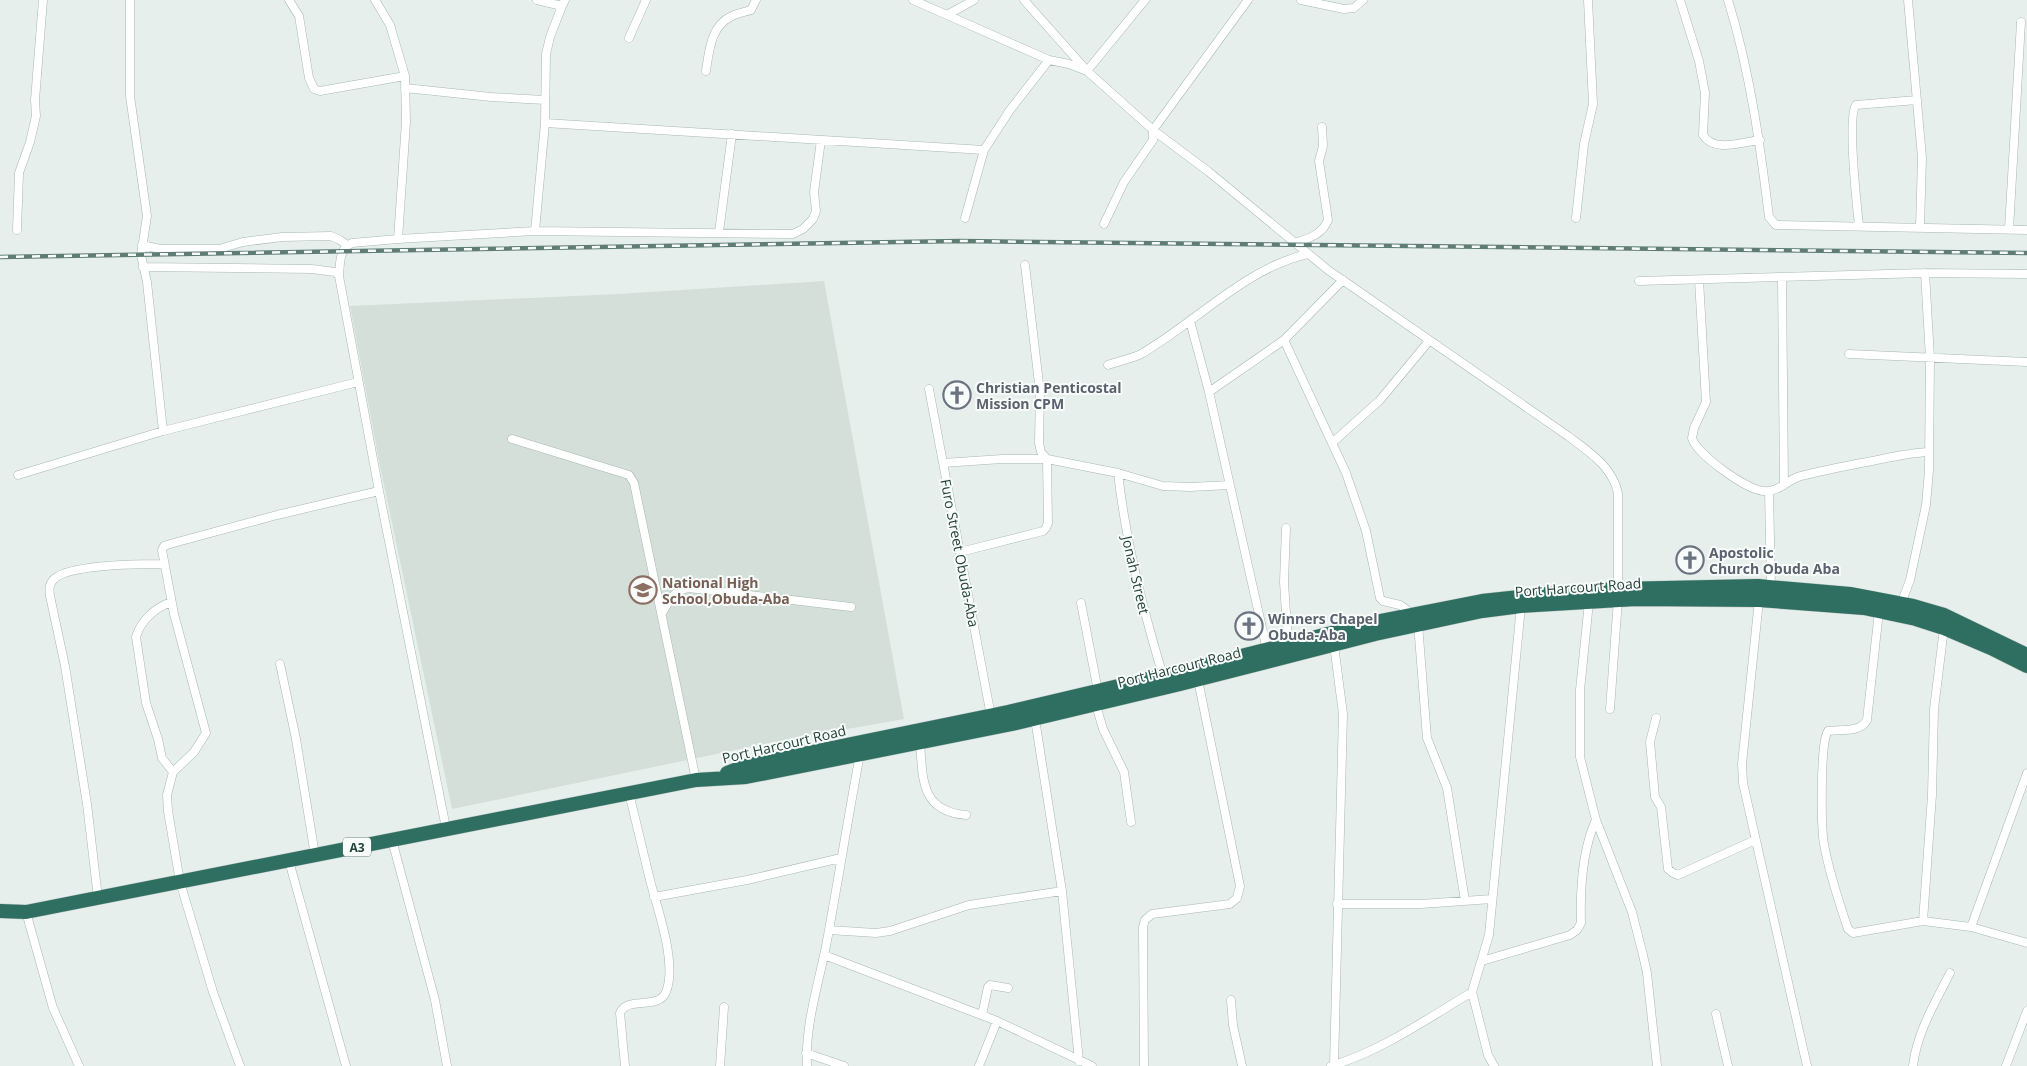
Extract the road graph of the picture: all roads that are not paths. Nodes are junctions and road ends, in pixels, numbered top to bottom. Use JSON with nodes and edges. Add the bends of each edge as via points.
{"nodes":[{"id":1,"x":43,"y":0,"type":"edge"},
{"id":2,"x":130,"y":0,"type":"edge"},
{"id":3,"x":289,"y":0,"type":"edge"},
{"id":4,"x":375,"y":0,"type":"edge"},
{"id":5,"x":537,"y":0,"type":"edge"},
{"id":6,"x":646,"y":0,"type":"edge"},
{"id":7,"x":756,"y":0,"type":"edge"},
{"id":8,"x":914,"y":0,"type":"edge"},
{"id":9,"x":974,"y":0,"type":"edge"},
{"id":10,"x":1024,"y":0,"type":"edge"},
{"id":11,"x":1145,"y":0,"type":"edge"},
{"id":12,"x":1248,"y":0,"type":"edge"},
{"id":13,"x":1301,"y":0,"type":"edge"},
{"id":14,"x":1363,"y":0,"type":"edge"},
{"id":15,"x":1588,"y":0,"type":"edge"},
{"id":16,"x":1680,"y":0,"type":"edge"},
{"id":17,"x":1728,"y":0,"type":"edge"},
{"id":18,"x":1908,"y":0,"type":"edge"},
{"id":19,"x":564,"y":3,"type":"edge"},
{"id":20,"x":947,"y":15,"type":"junction"},
{"id":21,"x":2021,"y":22,"type":"dead end"},
{"id":22,"x":629,"y":38,"type":"dead end"},
{"id":23,"x":1049,"y":60,"type":"junction"},
{"id":24,"x":706,"y":71,"type":"dead end"},
{"id":25,"x":1087,"y":71,"type":"junction"},
{"id":26,"x":405,"y":76,"type":"junction"},
{"id":27,"x":405,"y":88,"type":"junction"},
{"id":28,"x":545,"y":100,"type":"junction"},
{"id":29,"x":1916,"y":100,"type":"junction"},
{"id":30,"x":546,"y":123,"type":"junction"},
{"id":31,"x":1322,"y":127,"type":"dead end"},
{"id":32,"x":1152,"y":130,"type":"junction"},
{"id":33,"x":732,"y":134,"type":"junction"},
{"id":34,"x":821,"y":140,"type":"junction"},
{"id":35,"x":1760,"y":140,"type":"junction"},
{"id":36,"x":984,"y":150,"type":"junction"},
{"id":37,"x":965,"y":218,"type":"dead end"},
{"id":38,"x":1576,"y":218,"type":"dead end"},
{"id":39,"x":1104,"y":224,"type":"dead end"},
{"id":40,"x":1859,"y":226,"type":"junction"},
{"id":41,"x":1920,"y":227,"type":"junction"},
{"id":42,"x":2009,"y":229,"type":"junction"},
{"id":43,"x":17,"y":230,"type":"dead end"},
{"id":44,"x":2027,"y":230,"type":"edge"},
{"id":45,"x":535,"y":231,"type":"junction"},
{"id":46,"x":719,"y":232,"type":"junction"},
{"id":47,"x":398,"y":239,"type":"junction"},
{"id":48,"x":1295,"y":243,"type":"junction"},
{"id":49,"x":142,"y":245,"type":"junction"},
{"id":50,"x":347,"y":245,"type":"junction"},
{"id":51,"x":1308,"y":254,"type":"junction"},
{"id":52,"x":1025,"y":265,"type":"dead end"},
{"id":53,"x":143,"y":267,"type":"junction"},
{"id":54,"x":1925,"y":273,"type":"junction"},
{"id":55,"x":2027,"y":274,"type":"edge"},
{"id":56,"x":339,"y":276,"type":"junction"},
{"id":57,"x":1782,"y":278,"type":"junction"},
{"id":58,"x":1343,"y":280,"type":"junction"},
{"id":59,"x":1699,"y":280,"type":"junction"},
{"id":60,"x":1639,"y":281,"type":"dead end"},
{"id":61,"x":1190,"y":321,"type":"junction"},
{"id":62,"x":1284,"y":340,"type":"junction"},
{"id":63,"x":1429,"y":341,"type":"junction"},
{"id":64,"x":1849,"y":354,"type":"dead end"},
{"id":65,"x":1930,"y":358,"type":"junction"},
{"id":66,"x":2027,"y":362,"type":"edge"},
{"id":67,"x":1108,"y":365,"type":"dead end"},
{"id":68,"x":358,"y":382,"type":"junction"},
{"id":69,"x":930,"y":389,"type":"dead end"},
{"id":70,"x":1209,"y":392,"type":"junction"},
{"id":71,"x":163,"y":431,"type":"junction"},
{"id":72,"x":512,"y":439,"type":"dead end"},
{"id":73,"x":1332,"y":443,"type":"junction"},
{"id":74,"x":1929,"y":452,"type":"junction"},
{"id":75,"x":1047,"y":459,"type":"junction"},
{"id":76,"x":943,"y":463,"type":"junction"},
{"id":77,"x":1118,"y":473,"type":"junction"},
{"id":78,"x":18,"y":475,"type":"dead end"},
{"id":79,"x":1230,"y":484,"type":"junction"},
{"id":80,"x":1784,"y":485,"type":"junction"},
{"id":81,"x":379,"y":491,"type":"junction"},
{"id":82,"x":1769,"y":491,"type":"junction"},
{"id":83,"x":1286,"y":528,"type":"dead end"},
{"id":84,"x":960,"y":552,"type":"junction"},
{"id":85,"x":164,"y":564,"type":"junction"},
{"id":86,"x":1771,"y":587,"type":"junction"},
{"id":87,"x":1618,"y":594,"type":"junction"},
{"id":88,"x":1559,"y":598,"type":"junction"},
{"id":89,"x":1759,"y":600,"type":"junction"},
{"id":90,"x":171,"y":602,"type":"junction"},
{"id":91,"x":1590,"y":602,"type":"junction"},
{"id":92,"x":1081,"y":603,"type":"dead end"},
{"id":93,"x":1901,"y":604,"type":"junction"},
{"id":94,"x":1521,"y":606,"type":"junction"},
{"id":95,"x":851,"y":607,"type":"dead end"},
{"id":96,"x":1879,"y":611,"type":"junction"},
{"id":97,"x":662,"y":613,"type":"junction"},
{"id":98,"x":1413,"y":620,"type":"junction"},
{"id":99,"x":1944,"y":628,"type":"junction"},
{"id":100,"x":1288,"y":644,"type":"junction"},
{"id":101,"x":1334,"y":645,"type":"junction"},
{"id":102,"x":1267,"y":650,"type":"junction"},
{"id":103,"x":2027,"y":657,"type":"edge"},
{"id":104,"x":280,"y":664,"type":"dead end"},
{"id":105,"x":1163,"y":676,"type":"junction"},
{"id":106,"x":1198,"y":680,"type":"junction"},
{"id":107,"x":1097,"y":698,"type":"junction"},
{"id":108,"x":1610,"y":709,"type":"dead end"},
{"id":109,"x":990,"y":716,"type":"junction"},
{"id":110,"x":1656,"y":718,"type":"dead end"},
{"id":111,"x":1035,"y":719,"type":"junction"},
{"id":112,"x":920,"y":742,"type":"junction"},
{"id":113,"x":860,"y":754,"type":"junction"},
{"id":114,"x":173,"y":772,"type":"junction"},
{"id":115,"x":2027,"y":774,"type":"edge"},
{"id":116,"x":714,"y":777,"type":"junction"},
{"id":117,"x":696,"y":780,"type":"junction"},
{"id":118,"x":629,"y":793,"type":"junction"},
{"id":119,"x":966,"y":815,"type":"dead end"},
{"id":120,"x":1596,"y":820,"type":"junction"},
{"id":121,"x":1130,"y":822,"type":"dead end"},
{"id":122,"x":446,"y":828,"type":"junction"},
{"id":123,"x":392,"y":840,"type":"junction"},
{"id":124,"x":1755,"y":840,"type":"junction"},
{"id":125,"x":314,"y":855,"type":"junction"},
{"id":126,"x":841,"y":858,"type":"junction"},
{"id":127,"x":289,"y":860,"type":"junction"},
{"id":128,"x":180,"y":882,"type":"junction"},
{"id":129,"x":1062,"y":891,"type":"junction"},
{"id":130,"x":654,"y":897,"type":"junction"},
{"id":131,"x":98,"y":898,"type":"junction"},
{"id":132,"x":1492,"y":899,"type":"junction"},
{"id":133,"x":1465,"y":901,"type":"junction"},
{"id":134,"x":1337,"y":904,"type":"junction"},
{"id":135,"x":0,"y":911,"type":"edge"},
{"id":136,"x":26,"y":912,"type":"junction"},
{"id":137,"x":1923,"y":921,"type":"junction"},
{"id":138,"x":1971,"y":928,"type":"junction"},
{"id":139,"x":829,"y":930,"type":"junction"},
{"id":140,"x":2027,"y":943,"type":"edge"},
{"id":141,"x":824,"y":955,"type":"junction"},
{"id":142,"x":1482,"y":961,"type":"junction"},
{"id":143,"x":1950,"y":973,"type":"dead end"},
{"id":144,"x":1008,"y":988,"type":"dead end"},
{"id":145,"x":1472,"y":992,"type":"junction"},
{"id":146,"x":1231,"y":1000,"type":"dead end"},
{"id":147,"x":724,"y":1007,"type":"dead end"},
{"id":148,"x":2027,"y":1011,"type":"edge"},
{"id":149,"x":1716,"y":1014,"type":"dead end"},
{"id":150,"x":982,"y":1015,"type":"junction"},
{"id":151,"x":997,"y":1021,"type":"junction"},
{"id":152,"x":806,"y":1053,"type":"junction"},
{"id":153,"x":1079,"y":1060,"type":"junction"},
{"id":154,"x":1358,"y":1062,"type":"edge"},
{"id":155,"x":79,"y":1066,"type":"edge"},
{"id":156,"x":240,"y":1066,"type":"edge"},
{"id":157,"x":346,"y":1066,"type":"edge"},
{"id":158,"x":447,"y":1066,"type":"edge"},
{"id":159,"x":625,"y":1066,"type":"edge"},
{"id":160,"x":720,"y":1066,"type":"edge"},
{"id":161,"x":807,"y":1066,"type":"edge"},
{"id":162,"x":844,"y":1066,"type":"edge"},
{"id":163,"x":979,"y":1066,"type":"edge"},
{"id":164,"x":1092,"y":1066,"type":"edge"},
{"id":165,"x":1144,"y":1066,"type":"edge"},
{"id":166,"x":1242,"y":1066,"type":"edge"},
{"id":167,"x":1332,"y":1066,"type":"edge"},
{"id":168,"x":1494,"y":1066,"type":"edge"},
{"id":169,"x":1657,"y":1066,"type":"edge"},
{"id":170,"x":1728,"y":1066,"type":"edge"},
{"id":171,"x":1807,"y":1066,"type":"edge"},
{"id":172,"x":1913,"y":1066,"type":"edge"},
{"id":173,"x":2006,"y":1066,"type":"edge"}],
"edges":[{"from":1,"to":43,"type":"street","via":[[36,116],[19,173]]},
{"from":2,"to":49,"type":"street","via":[[130,96],[147,216]]},
{"from":3,"to":26,"type":"street","via":[[299,16],[309,78],[314,89],[320,91]]},
{"from":4,"to":26,"type":"street","via":[[390,25]]},
{"from":5,"to":19,"type":"street"},
{"from":6,"to":22,"type":"street"},
{"from":7,"to":24,"type":"street","via":[[751,10],[731,16],[720,26],[710,44]]},
{"from":8,"to":20,"type":"street"},
{"from":9,"to":20,"type":"street"},
{"from":10,"to":25,"type":"street"},
{"from":11,"to":25,"type":"street"},
{"from":12,"to":32,"type":"street"},
{"from":13,"to":14,"type":"street","via":[[1344,9],[1354,8]]},
{"from":15,"to":38,"type":"street","via":[[1593,104],[1584,144]]},
{"from":16,"to":35,"type":"street","via":[[1699,61],[1705,93],[1703,135],[1706,141],[1722,145]]},
{"from":17,"to":35,"type":"street","via":[[1740,39]]},
{"from":18,"to":29,"type":"street"},
{"from":19,"to":28,"type":"street","via":[[546,54]]},
{"from":20,"to":23,"type":"street"},
{"from":21,"to":42,"type":"street"},
{"from":23,"to":25,"type":"street"},
{"from":23,"to":36,"type":"street"},
{"from":25,"to":32,"type":"street"},
{"from":26,"to":27,"type":"street"},
{"from":27,"to":28,"type":"street"},
{"from":27,"to":47,"type":"street","via":[[406,122]]},
{"from":28,"to":30,"type":"street"},
{"from":29,"to":40,"type":"street","via":[[1856,105],[1853,109]]},
{"from":29,"to":41,"type":"street","via":[[1922,158]]},
{"from":30,"to":33,"type":"street"},
{"from":30,"to":45,"type":"street"},
{"from":31,"to":48,"type":"street","via":[[1323,146],[1319,161],[1328,220],[1312,238]]},
{"from":32,"to":39,"type":"street","via":[[1153,140],[1124,182]]},
{"from":32,"to":48,"type":"street"},
{"from":33,"to":34,"type":"street"},
{"from":33,"to":46,"type":"street"},
{"from":34,"to":36,"type":"street"},
{"from":34,"to":46,"type":"street","via":[[814,192],[816,211],[804,229],[781,235]]},
{"from":35,"to":40,"type":"street","via":[[1772,222],[1776,225]]},
{"from":36,"to":37,"type":"street"},
{"from":40,"to":41,"type":"street"},
{"from":41,"to":42,"type":"street"},
{"from":42,"to":44,"type":"street"},
{"from":45,"to":46,"type":"street"},
{"from":45,"to":47,"type":"street"},
{"from":47,"to":50,"type":"street"},
{"from":48,"to":51,"type":"street"},
{"from":49,"to":50,"type":"street","via":[[160,249],[219,249],[282,237],[331,236]]},
{"from":49,"to":53,"type":"street"},
{"from":50,"to":56,"type":"street"},
{"from":51,"to":58,"type":"street"},
{"from":51,"to":61,"type":"street","via":[[1292,257],[1256,275]]},
{"from":52,"to":75,"type":"street","via":[[1040,392],[1039,444]]},
{"from":53,"to":56,"type":"street","via":[[312,269],[334,272]]},
{"from":53,"to":71,"type":"street","via":[[148,282]]},
{"from":54,"to":55,"type":"street"},
{"from":54,"to":57,"type":"street"},
{"from":54,"to":65,"type":"street"},
{"from":56,"to":68,"type":"street"},
{"from":57,"to":59,"type":"street"},
{"from":57,"to":80,"type":"street"},
{"from":58,"to":62,"type":"street"},
{"from":58,"to":63,"type":"street"},
{"from":59,"to":60,"type":"street"},
{"from":59,"to":82,"type":"street","via":[[1706,402],[1692,438],[1699,450],[1745,485]]},
{"from":61,"to":67,"type":"street","via":[[1141,354]]},
{"from":61,"to":70,"type":"street"},
{"from":62,"to":70,"type":"street"},
{"from":62,"to":73,"type":"street"},
{"from":63,"to":73,"type":"street","via":[[1380,400]]},
{"from":63,"to":87,"type":"street","via":[[1602,462],[1616,482],[1618,493]]},
{"from":64,"to":65,"type":"street"},
{"from":65,"to":66,"type":"street"},
{"from":65,"to":74,"type":"street"},
{"from":68,"to":71,"type":"street"},
{"from":68,"to":81,"type":"street"},
{"from":69,"to":76,"type":"street","name":"Furo Street Obuda-Aba"},
{"from":70,"to":79,"type":"street"},
{"from":71,"to":78,"type":"street"},
{"from":72,"to":97,"type":"street","via":[[629,475],[636,491]]},
{"from":73,"to":98,"type":"street","via":[[1366,531],[1380,598],[1406,609]]},
{"from":74,"to":80,"type":"street","via":[[1887,457],[1799,476]]},
{"from":74,"to":93,"type":"street","via":[[1926,505],[1910,580]]},
{"from":75,"to":76,"type":"street"},
{"from":75,"to":77,"type":"street"},
{"from":75,"to":84,"type":"street","via":[[1046,528]]},
{"from":76,"to":84,"type":"street","name":"Furo Street Obuda-Aba"},
{"from":77,"to":79,"type":"street","via":[[1170,487]]},
{"from":77,"to":105,"type":"street","name":"Jonah Street","via":[[1123,521],[1141,604]]},
{"from":79,"to":102,"type":"street"},
{"from":80,"to":82,"type":"street"},
{"from":81,"to":85,"type":"street","via":[[164,546]]},
{"from":81,"to":122,"type":"street"},
{"from":82,"to":86,"type":"street"},
{"from":83,"to":100,"type":"street","via":[[1284,582]]},
{"from":84,"to":109,"type":"street","name":"Furo Street Obuda-Aba"},
{"from":85,"to":90,"type":"street"},
{"from":85,"to":131,"type":"street","via":[[102,566],[68,572],[55,577],[49,585],[87,804]]},
{"from":86,"to":87,"type":"highway","name":"Port Harcourt Road","number":"A3"},
{"from":86,"to":93,"type":"highway","name":"Port Harcourt Road","number":"A3","via":[[1842,593]]},
{"from":87,"to":88,"type":"highway","name":"Port Harcourt Road","number":"A3"},
{"from":87,"to":89,"type":"highway","name":"Port Harcourt Road","number":"A3"},
{"from":87,"to":91,"type":"highway","name":"Port Harcourt Road","number":"A3"},
{"from":87,"to":108,"type":"street"},
{"from":88,"to":91,"type":"highway","name":"Port Harcourt Road","number":"A3"},
{"from":88,"to":94,"type":"highway","name":"Port Harcourt Road","number":"A3"},
{"from":88,"to":98,"type":"highway","name":"Port Harcourt Road","number":"A3","via":[[1482,601]]},
{"from":89,"to":96,"type":"highway","name":"Port Harcourt Road","number":"A3"},
{"from":89,"to":124,"type":"street","via":[[1742,764]]},
{"from":90,"to":114,"type":"street","via":[[206,733],[194,752]]},
{"from":90,"to":114,"type":"street","via":[[147,618],[138,628],[136,637],[146,703],[162,758]]},
{"from":91,"to":120,"type":"street","via":[[1580,690],[1580,757]]},
{"from":92,"to":107,"type":"street"},
{"from":93,"to":103,"type":"highway","name":"Port Harcourt Road","number":"A3","via":[[1957,620]]},
{"from":94,"to":98,"type":"highway","name":"Port Harcourt Road","number":"A3"},
{"from":94,"to":132,"type":"street"},
{"from":95,"to":97,"type":"street","via":[[689,588],[673,594]]},
{"from":96,"to":99,"type":"highway","name":"Port Harcourt Road","number":"A3"},
{"from":96,"to":137,"type":"street","via":[[1867,720],[1859,728],[1828,731],[1825,735],[1822,765],[1824,844],[1837,894],[1852,933]]},
{"from":97,"to":117,"type":"street"},
{"from":98,"to":100,"type":"highway","name":"Port Harcourt Road","number":"A3"},
{"from":98,"to":101,"type":"highway","name":"Port Harcourt Road","number":"A3"},
{"from":98,"to":133,"type":"street","via":[[1428,738],[1447,788]]},
{"from":99,"to":103,"type":"highway","name":"Port Harcourt Road","number":"A3","via":[[1991,648]]},
{"from":99,"to":137,"type":"street","via":[[1934,709]]},
{"from":100,"to":102,"type":"highway","name":"Port Harcourt Road","number":"A3"},
{"from":101,"to":106,"type":"highway","name":"Port Harcourt Road","number":"A3"},
{"from":101,"to":134,"type":"street","via":[[1343,714]]},
{"from":102,"to":105,"type":"highway","name":"Port Harcourt Road","number":"A3"},
{"from":104,"to":125,"type":"street","via":[[296,738]]},
{"from":105,"to":107,"type":"highway","name":"Port Harcourt Road","number":"A3"},
{"from":106,"to":107,"type":"highway","name":"Port Harcourt Road","number":"A3"},
{"from":106,"to":165,"type":"street","via":[[1240,886],[1237,898],[1230,904],[1152,914],[1145,920]]},
{"from":107,"to":109,"type":"highway","name":"Port Harcourt Road","number":"A3"},
{"from":107,"to":111,"type":"highway","name":"Port Harcourt Road","number":"A3"},
{"from":107,"to":121,"type":"street","via":[[1103,729],[1124,772]]},
{"from":109,"to":116,"type":"highway","name":"Port Harcourt Road","number":"A3","via":[[745,766]]},
{"from":110,"to":124,"type":"street","via":[[1650,742],[1655,797],[1661,807],[1668,869],[1678,875]]},
{"from":111,"to":112,"type":"highway","name":"Port Harcourt Road","number":"A3"},
{"from":111,"to":129,"type":"street"},
{"from":112,"to":113,"type":"highway","name":"Port Harcourt Road","number":"A3"},
{"from":112,"to":119,"type":"street","via":[[927,793],[946,810]]},
{"from":113,"to":116,"type":"highway","name":"Port Harcourt Road","number":"A3","via":[[746,777]]},
{"from":113,"to":126,"type":"street"},
{"from":114,"to":128,"type":"street","via":[[167,795]]},
{"from":115,"to":138,"type":"street"},
{"from":116,"to":117,"type":"highway","number":"A3"},
{"from":117,"to":118,"type":"highway","number":"A3"},
{"from":118,"to":122,"type":"highway","number":"A3"},
{"from":118,"to":130,"type":"street"},
{"from":120,"to":142,"type":"street","via":[[1585,858],[1581,923],[1577,930],[1570,935]]},
{"from":120,"to":169,"type":"street","via":[[1632,912],[1643,955]]},
{"from":122,"to":123,"type":"highway","number":"A3"},
{"from":123,"to":125,"type":"highway","number":"A3"},
{"from":123,"to":158,"type":"street","via":[[435,1000]]},
{"from":124,"to":171,"type":"street"},
{"from":125,"to":127,"type":"highway","number":"A3"},
{"from":126,"to":130,"type":"street"},
{"from":126,"to":139,"type":"street"},
{"from":127,"to":128,"type":"highway","number":"A3"},
{"from":127,"to":157,"type":"street"},
{"from":128,"to":131,"type":"highway","number":"A3"},
{"from":128,"to":156,"type":"street","via":[[213,992]]},
{"from":129,"to":139,"type":"street","via":[[969,905],[890,931]]},
{"from":129,"to":153,"type":"street"},
{"from":130,"to":159,"type":"street","via":[[666,938],[667,990],[655,1001],[627,1005],[622,1009]]},
{"from":131,"to":136,"type":"highway","number":"A3"},
{"from":132,"to":133,"type":"street"},
{"from":132,"to":142,"type":"street","via":[[1489,935]]},
{"from":133,"to":134,"type":"street"},
{"from":134,"to":167,"type":"street"},
{"from":135,"to":136,"type":"highway","number":"A3"},
{"from":136,"to":155,"type":"street","via":[[52,1008]]},
{"from":137,"to":138,"type":"street"},
{"from":138,"to":140,"type":"street"},
{"from":139,"to":141,"type":"street"},
{"from":141,"to":150,"type":"street"},
{"from":141,"to":152,"type":"street","via":[[815,988]]},
{"from":142,"to":145,"type":"street"},
{"from":143,"to":172,"type":"street","via":[[1922,1028]]},
{"from":144,"to":150,"type":"street","via":[[988,986]]},
{"from":145,"to":154,"type":"street"},
{"from":145,"to":168,"type":"street","via":[[1488,1055]]},
{"from":146,"to":166,"type":"street"},
{"from":147,"to":160,"type":"street"},
{"from":148,"to":173,"type":"street"},
{"from":149,"to":170,"type":"street"},
{"from":150,"to":151,"type":"street"},
{"from":151,"to":153,"type":"street"},
{"from":151,"to":163,"type":"street"},
{"from":152,"to":161,"type":"street"},
{"from":152,"to":162,"type":"street"},
{"from":153,"to":164,"type":"street"},
{"from":154,"to":167,"type":"street"}]}
